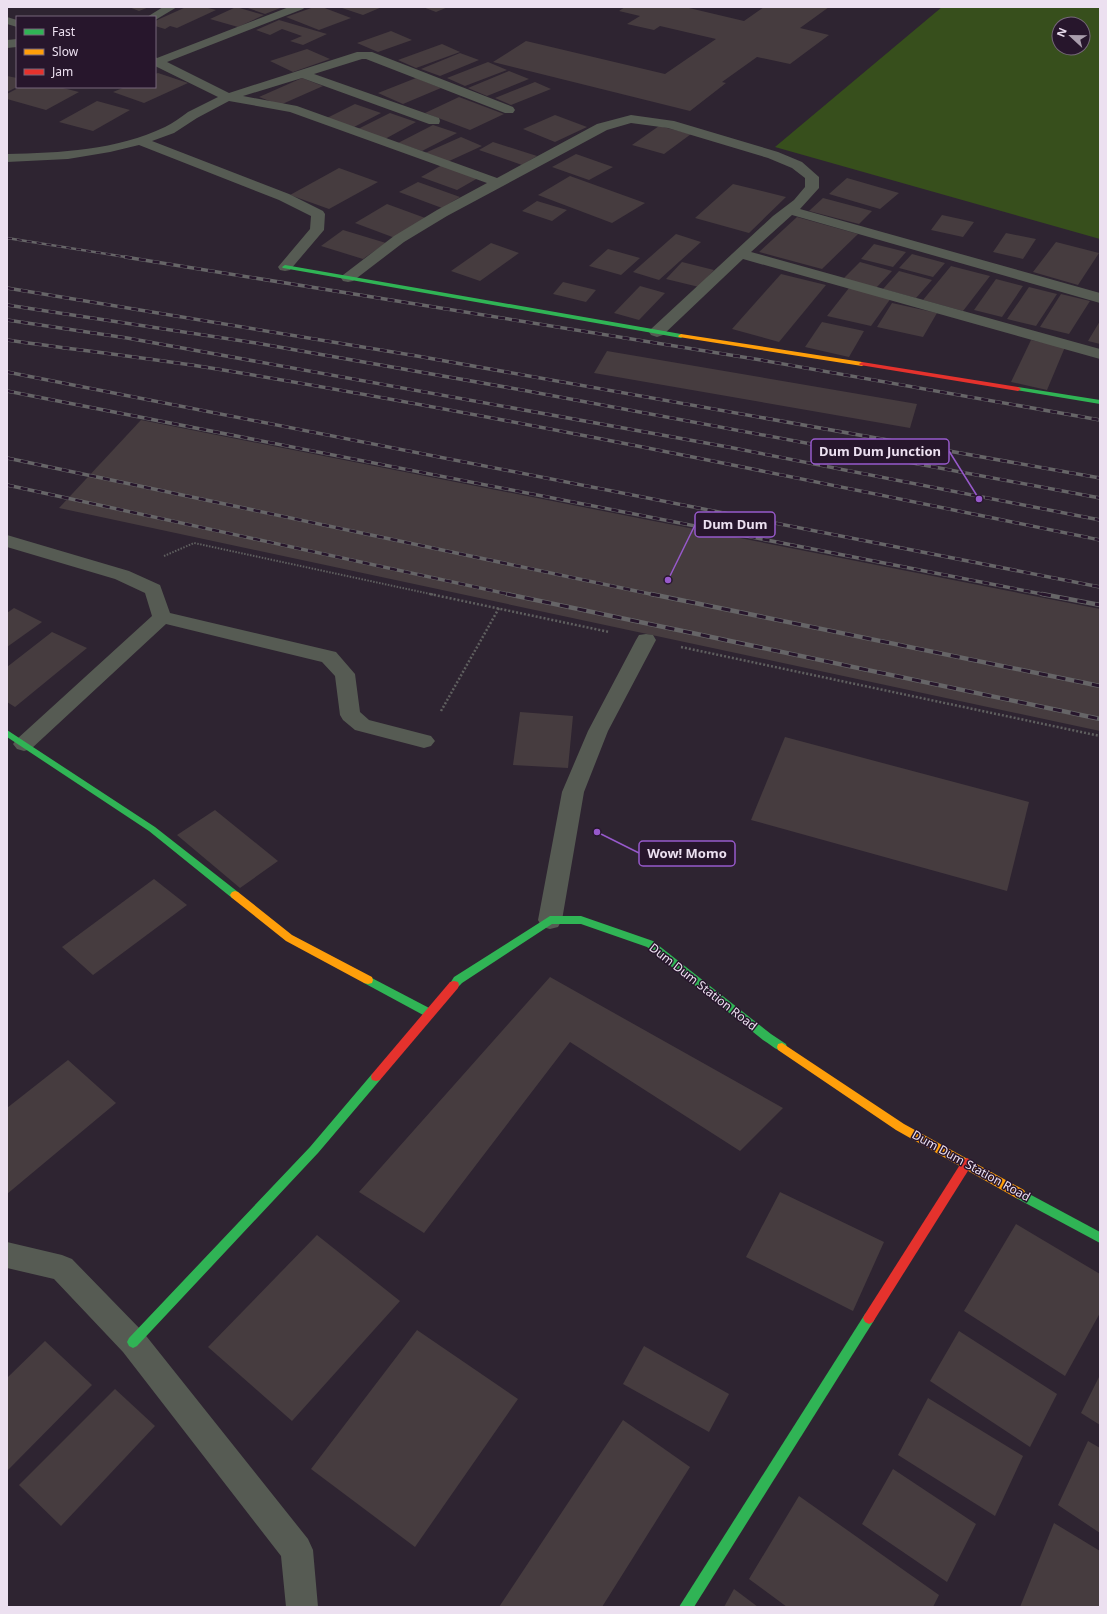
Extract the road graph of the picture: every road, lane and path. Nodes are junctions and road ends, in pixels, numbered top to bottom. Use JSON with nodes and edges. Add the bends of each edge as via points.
{"nodes":[{"id":1,"x":171,"y":7,"type":"edge"},
{"id":2,"x":299,"y":7,"type":"edge"},
{"id":3,"x":155,"y":16,"type":"edge"},
{"id":4,"x":156,"y":61,"type":"edge"},
{"id":5,"x":303,"y":74,"type":"junction"},
{"id":6,"x":228,"y":98,"type":"junction"},
{"id":7,"x":509,"y":110,"type":"dead end"},
{"id":8,"x":434,"y":121,"type":"dead end"},
{"id":9,"x":140,"y":141,"type":"junction"},
{"id":10,"x":7,"y":158,"type":"edge"},
{"id":11,"x":499,"y":183,"type":"junction"},
{"id":12,"x":790,"y":210,"type":"junction"},
{"id":13,"x":741,"y":254,"type":"junction"},
{"id":14,"x":285,"y":267,"type":"joint"},
{"id":15,"x":348,"y":278,"type":"junction"},
{"id":16,"x":1100,"y":298,"type":"edge"},
{"id":17,"x":657,"y":332,"type":"junction"},
{"id":18,"x":1100,"y":354,"type":"edge"},
{"id":19,"x":1100,"y":402,"type":"edge"},
{"id":20,"x":7,"y":541,"type":"edge"},
{"id":21,"x":499,"y":608,"type":"dead end"},
{"id":22,"x":162,"y":617,"type":"junction"},
{"id":23,"x":646,"y":640,"type":"dead end"},
{"id":24,"x":7,"y":733,"type":"edge"},
{"id":25,"x":424,"y":740,"type":"joint"},
{"id":26,"x":24,"y":744,"type":"junction"},
{"id":27,"x":550,"y":920,"type":"junction"},
{"id":28,"x":429,"y":1013,"type":"junction"},
{"id":29,"x":967,"y":1163,"type":"junction"},
{"id":30,"x":1100,"y":1238,"type":"edge"},
{"id":31,"x":7,"y":1255,"type":"edge"},
{"id":32,"x":133,"y":1342,"type":"junction"},
{"id":33,"x":302,"y":1607,"type":"edge"},
{"id":34,"x":686,"y":1607,"type":"edge"}],
"edges":[{"from":1,"to":3,"type":"street"},
{"from":2,"to":4,"type":"street"},
{"from":4,"to":6,"type":"street"},
{"from":5,"to":6,"type":"street"},
{"from":5,"to":7,"type":"street","via":[[355,56],[368,55]]},
{"from":5,"to":8,"type":"street"},
{"from":6,"to":9,"type":"street","via":[[170,130]]},
{"from":6,"to":11,"type":"street","via":[[293,109]]},
{"from":9,"to":10,"type":"street","via":[[92,152]]},
{"from":9,"to":14,"type":"street","via":[[269,191],[318,214],[317,230]]},
{"from":11,"to":12,"type":"street","via":[[602,127],[631,119],[669,124],[748,147],[797,165],[812,177],[812,188]]},
{"from":11,"to":15,"type":"street","via":[[399,239]]},
{"from":12,"to":13,"type":"street"},
{"from":12,"to":16,"type":"street"},
{"from":13,"to":17,"type":"street"},
{"from":13,"to":18,"type":"street"},
{"from":14,"to":15,"type":"street"},
{"from":15,"to":17,"type":"street"},
{"from":17,"to":19,"type":"street"},
{"from":20,"to":22,"type":"street","via":[[122,575],[153,589]]},
{"from":21,"to":25,"type":"path"},
{"from":22,"to":25,"type":"street","via":[[329,657],[345,674],[350,715],[362,725]]},
{"from":22,"to":26,"type":"street"},
{"from":23,"to":27,"type":"street","via":[[598,732],[573,792]]},
{"from":24,"to":26,"type":"street"},
{"from":26,"to":28,"type":"street","via":[[152,829],[289,938]]},
{"from":27,"to":28,"type":"street","via":[[458,980]]},
{"from":27,"to":29,"type":"street","name":"Dum Dum Station Road","via":[[581,920],[650,944],[774,1041],[900,1127]]},
{"from":28,"to":32,"type":"street","via":[[314,1150]]},
{"from":29,"to":30,"type":"street","name":"Dum Dum Station Road"},
{"from":29,"to":34,"type":"street"},
{"from":31,"to":32,"type":"street","via":[[62,1268]]},
{"from":32,"to":33,"type":"street","via":[[297,1550]]}]}
